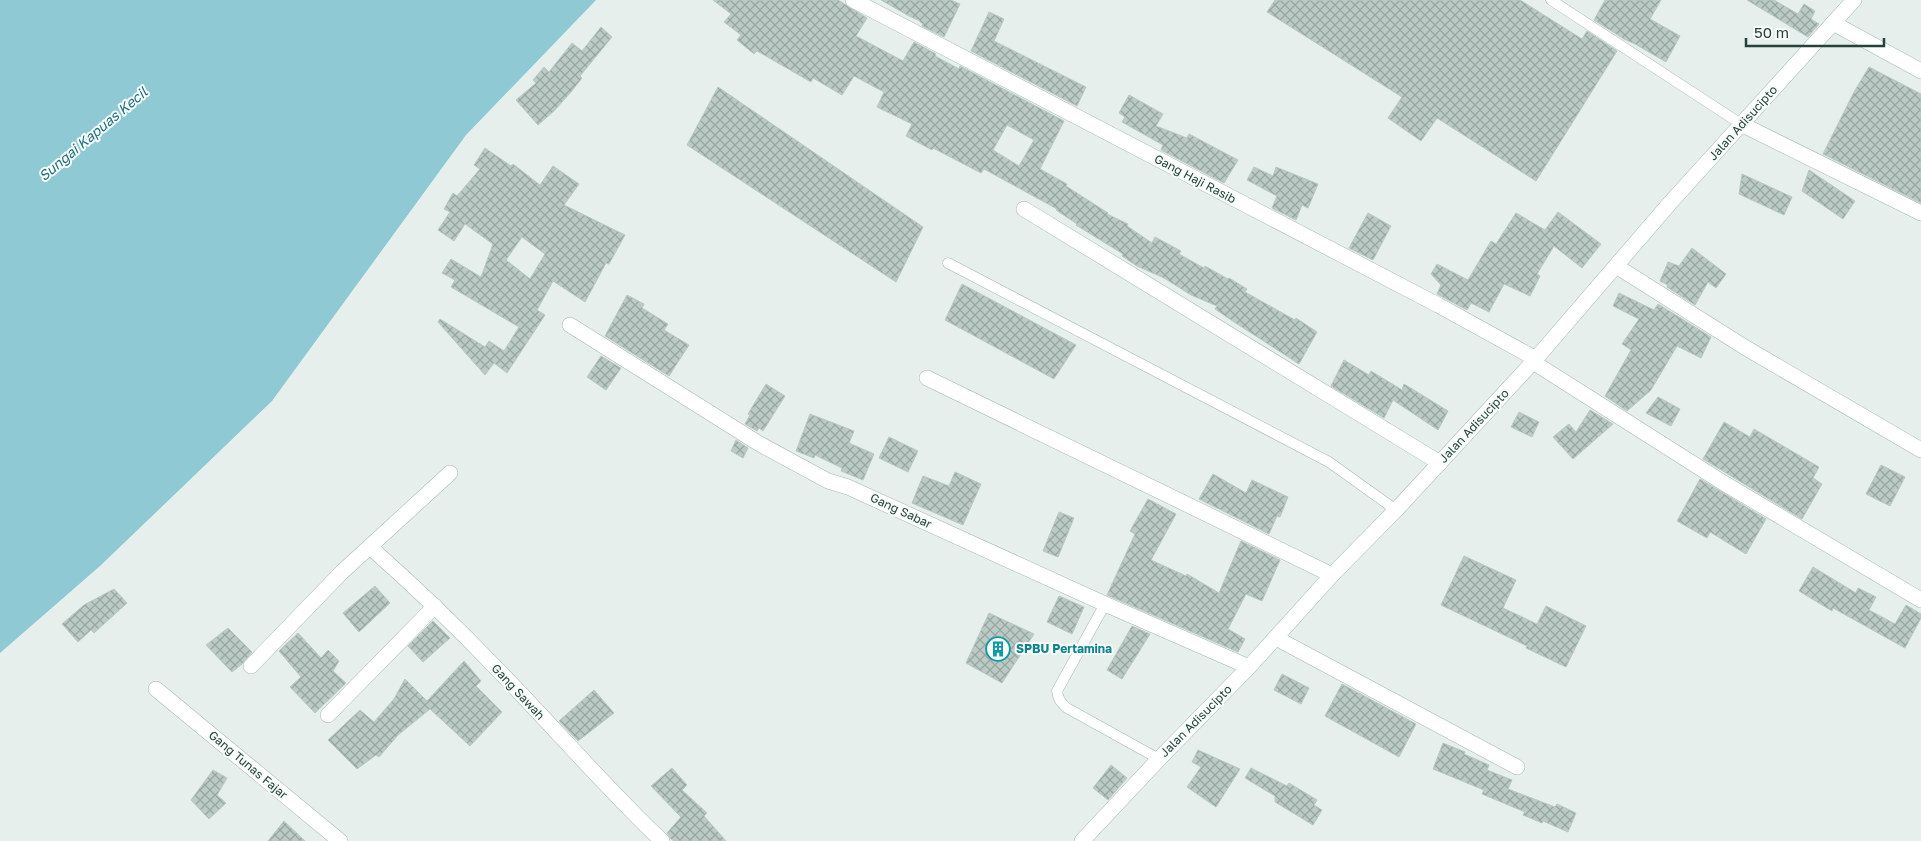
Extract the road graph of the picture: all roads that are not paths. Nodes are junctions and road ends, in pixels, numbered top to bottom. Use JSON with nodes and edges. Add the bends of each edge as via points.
{"nodes":[{"id":1,"x":853,"y":0,"type":"edge"},
{"id":2,"x":1551,"y":0,"type":"edge"},
{"id":3,"x":1854,"y":0,"type":"edge"},
{"id":4,"x":1833,"y":23,"type":"junction"},
{"id":5,"x":1921,"y":71,"type":"edge"},
{"id":6,"x":1741,"y":124,"type":"junction"},
{"id":7,"x":1024,"y":209,"type":"dead end"},
{"id":8,"x":1921,"y":213,"type":"edge"},
{"id":9,"x":948,"y":262,"type":"dead end"},
{"id":10,"x":1616,"y":266,"type":"junction"},
{"id":11,"x":570,"y":325,"type":"dead end"},
{"id":12,"x":1534,"y":360,"type":"junction"},
{"id":13,"x":927,"y":378,"type":"dead end"},
{"id":14,"x":1921,"y":450,"type":"edge"},
{"id":15,"x":1440,"y":462,"type":"junction"},
{"id":16,"x":450,"y":473,"type":"dead end"},
{"id":17,"x":1396,"y":510,"type":"junction"},
{"id":18,"x":370,"y":547,"type":"junction"},
{"id":19,"x":1332,"y":575,"type":"junction"},
{"id":20,"x":1921,"y":600,"type":"edge"},
{"id":21,"x":1105,"y":604,"type":"junction"},
{"id":22,"x":435,"y":606,"type":"junction"},
{"id":23,"x":1276,"y":638,"type":"junction"},
{"id":24,"x":251,"y":666,"type":"dead end"},
{"id":25,"x":1250,"y":667,"type":"junction"},
{"id":26,"x":156,"y":689,"type":"dead end"},
{"id":27,"x":328,"y":715,"type":"dead end"},
{"id":28,"x":1158,"y":759,"type":"junction"},
{"id":29,"x":1517,"y":768,"type":"dead end"},
{"id":30,"x":340,"y":841,"type":"edge"},
{"id":31,"x":662,"y":841,"type":"edge"},
{"id":32,"x":1082,"y":841,"type":"edge"}],
"edges":[{"from":1,"to":12,"type":"street","name":"Gang Haji Rasib","via":[[1438,305]]},
{"from":2,"to":6,"type":"lane"},
{"from":3,"to":4,"type":"street","name":"Jalan Adisucipto"},
{"from":4,"to":5,"type":"street"},
{"from":4,"to":6,"type":"street","name":"Jalan Adisucipto"},
{"from":6,"to":8,"type":"street"},
{"from":6,"to":10,"type":"street","name":"Jalan Adisucipto"},
{"from":7,"to":15,"type":"street"},
{"from":9,"to":17,"type":"lane","via":[[1329,462]]},
{"from":10,"to":12,"type":"street","name":"Jalan Adisucipto"},
{"from":10,"to":14,"type":"street","via":[[1746,348]]},
{"from":11,"to":21,"type":"street","name":"Gang Sabar","via":[[758,443],[828,481],[848,486]]},
{"from":12,"to":15,"type":"street","name":"Jalan Adisucipto"},
{"from":12,"to":20,"type":"street","name":"Gang Haji Rasib","via":[[1722,482]]},
{"from":13,"to":19,"type":"street"},
{"from":15,"to":17,"type":"street","name":"Jalan Adisucipto"},
{"from":16,"to":18,"type":"street"},
{"from":17,"to":19,"type":"street","name":"Jalan Adisucipto"},
{"from":18,"to":22,"type":"street","name":"Gang Sawah"},
{"from":18,"to":24,"type":"street"},
{"from":19,"to":23,"type":"street","name":"Jalan Adisucipto"},
{"from":21,"to":25,"type":"street","name":"Gang Sabar"},
{"from":21,"to":28,"type":"lane","via":[[1057,691],[1058,696],[1067,708]]},
{"from":22,"to":27,"type":"street"},
{"from":22,"to":31,"type":"street","name":"Gang Sawah","via":[[624,806]]},
{"from":23,"to":25,"type":"street","name":"Jalan Adisucipto"},
{"from":23,"to":29,"type":"street"},
{"from":25,"to":28,"type":"street","name":"Jalan Adisucipto"},
{"from":26,"to":30,"type":"street","name":"Gang Tunas Fajar"},
{"from":28,"to":32,"type":"street","name":"Jalan Adisucipto"}]}
